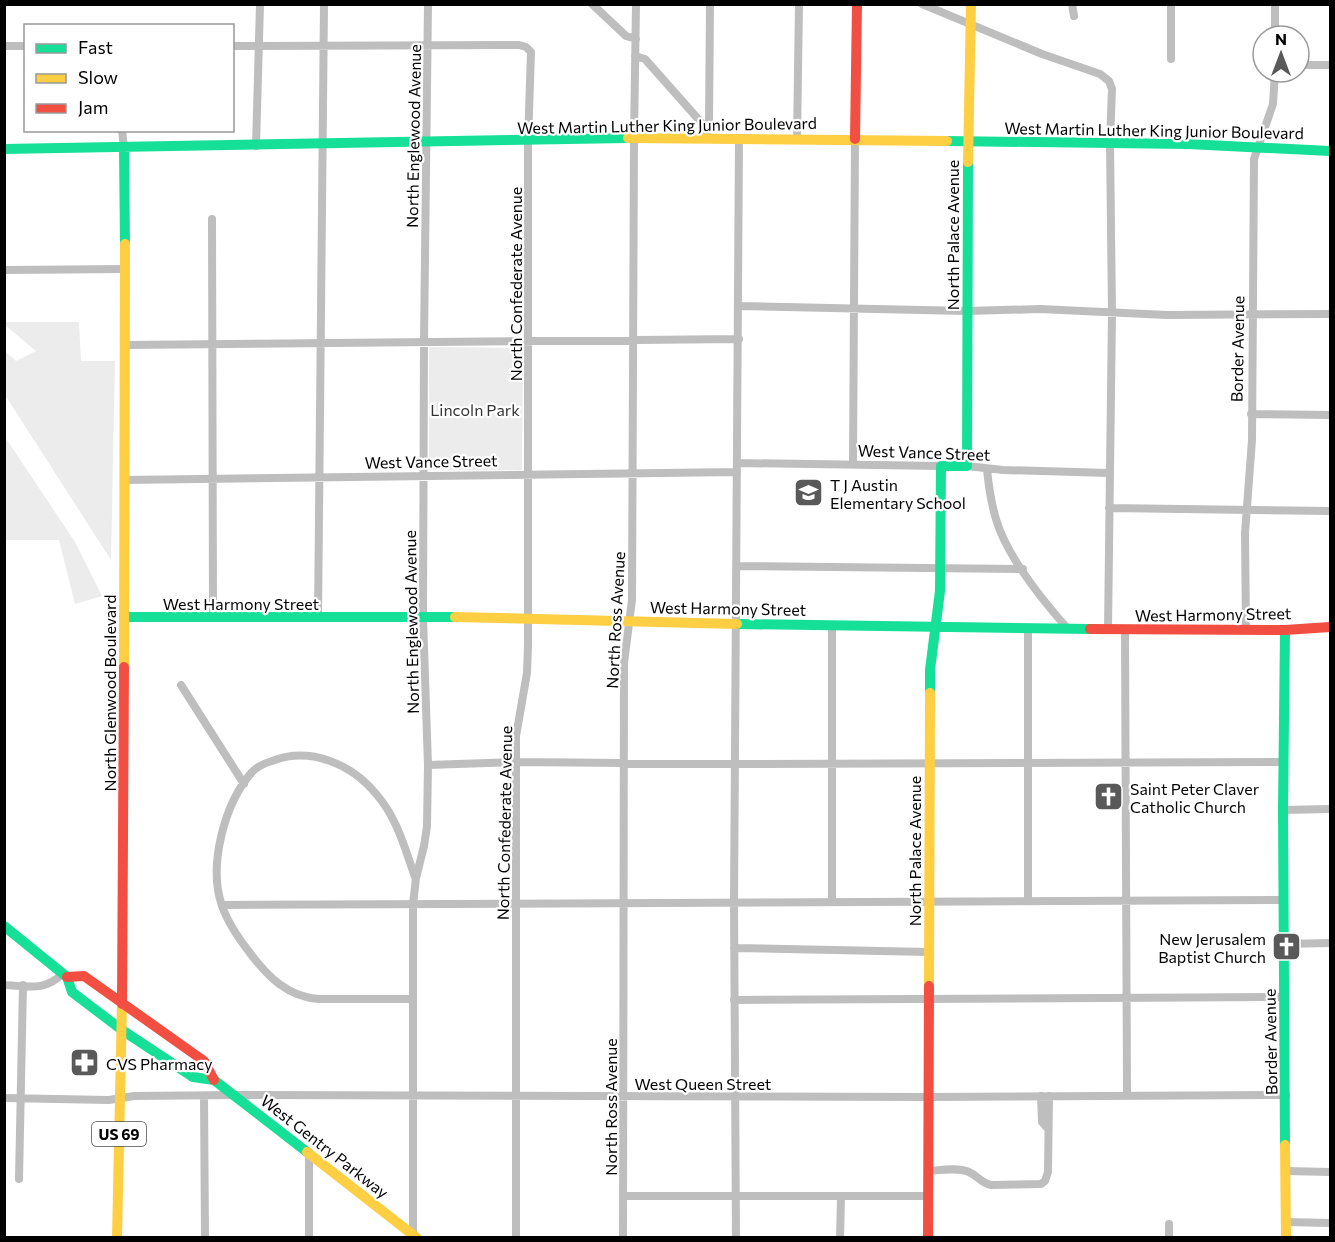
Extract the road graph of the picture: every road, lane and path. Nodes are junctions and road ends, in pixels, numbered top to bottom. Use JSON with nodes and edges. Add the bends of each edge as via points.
{"nodes":[{"id":1,"x":260,"y":4,"type":"edge"},
{"id":2,"x":324,"y":4,"type":"edge"},
{"id":3,"x":428,"y":4,"type":"edge"},
{"id":4,"x":592,"y":4,"type":"edge"},
{"id":5,"x":636,"y":4,"type":"edge"},
{"id":6,"x":710,"y":4,"type":"edge"},
{"id":7,"x":799,"y":4,"type":"edge"},
{"id":8,"x":857,"y":4,"type":"edge"},
{"id":9,"x":922,"y":4,"type":"edge"},
{"id":10,"x":971,"y":4,"type":"edge"},
{"id":11,"x":1072,"y":4,"type":"edge"},
{"id":12,"x":1171,"y":4,"type":"edge"},
{"id":13,"x":1275,"y":4,"type":"edge"},
{"id":14,"x":1074,"y":16,"type":"dead end"},
{"id":15,"x":1275,"y":24,"type":"edge"},
{"id":16,"x":970,"y":25,"type":"junction"},
{"id":17,"x":636,"y":39,"type":"junction"},
{"id":18,"x":428,"y":44,"type":"junction"},
{"id":19,"x":4,"y":46,"type":"edge"},
{"id":20,"x":24,"y":46,"type":"edge"},
{"id":21,"x":234,"y":46,"type":"edge"},
{"id":22,"x":260,"y":46,"type":"junction"},
{"id":23,"x":324,"y":46,"type":"junction"},
{"id":24,"x":635,"y":56,"type":"junction"},
{"id":25,"x":1171,"y":59,"type":"dead end"},
{"id":26,"x":1311,"y":65,"type":"edge"},
{"id":27,"x":1330,"y":65,"type":"edge"},
{"id":28,"x":1274,"y":84,"type":"edge"},
{"id":29,"x":122,"y":132,"type":"edge"},
{"id":30,"x":707,"y":134,"type":"junction"},
{"id":31,"x":634,"y":138,"type":"junction"},
{"id":32,"x":739,"y":138,"type":"junction"},
{"id":33,"x":797,"y":139,"type":"junction"},
{"id":34,"x":855,"y":139,"type":"junction"},
{"id":35,"x":968,"y":141,"type":"junction"},
{"id":36,"x":528,"y":142,"type":"junction"},
{"id":37,"x":1110,"y":142,"type":"junction"},
{"id":38,"x":425,"y":143,"type":"junction"},
{"id":39,"x":322,"y":145,"type":"junction"},
{"id":40,"x":256,"y":146,"type":"junction"},
{"id":41,"x":1258,"y":146,"type":"junction"},
{"id":42,"x":124,"y":148,"type":"junction"},
{"id":43,"x":4,"y":149,"type":"edge"},
{"id":44,"x":1330,"y":151,"type":"edge"},
{"id":45,"x":212,"y":219,"type":"dead end"},
{"id":46,"x":125,"y":269,"type":"junction"},
{"id":47,"x":4,"y":270,"type":"edge"},
{"id":48,"x":738,"y":306,"type":"junction"},
{"id":49,"x":854,"y":309,"type":"junction"},
{"id":50,"x":967,"y":311,"type":"junction"},
{"id":51,"x":1112,"y":313,"type":"junction"},
{"id":52,"x":1330,"y":314,"type":"edge"},
{"id":53,"x":1253,"y":315,"type":"junction"},
{"id":54,"x":633,"y":338,"type":"junction"},
{"id":55,"x":739,"y":339,"type":"junction"},
{"id":56,"x":529,"y":340,"type":"junction"},
{"id":57,"x":424,"y":342,"type":"junction"},
{"id":58,"x":320,"y":343,"type":"junction"},
{"id":59,"x":211,"y":344,"type":"junction"},
{"id":60,"x":126,"y":345,"type":"junction"},
{"id":61,"x":1251,"y":414,"type":"junction"},
{"id":62,"x":1330,"y":415,"type":"edge"},
{"id":63,"x":738,"y":463,"type":"junction"},
{"id":64,"x":853,"y":464,"type":"junction"},
{"id":65,"x":940,"y":466,"type":"junction"},
{"id":66,"x":967,"y":466,"type":"junction"},
{"id":67,"x":987,"y":469,"type":"junction"},
{"id":68,"x":737,"y":472,"type":"junction"},
{"id":69,"x":1109,"y":473,"type":"junction"},
{"id":70,"x":633,"y":474,"type":"junction"},
{"id":71,"x":528,"y":475,"type":"junction"},
{"id":72,"x":423,"y":476,"type":"junction"},
{"id":73,"x":320,"y":478,"type":"junction"},
{"id":74,"x":124,"y":480,"type":"junction"},
{"id":75,"x":213,"y":480,"type":"junction"},
{"id":76,"x":1109,"y":508,"type":"junction"},
{"id":77,"x":1247,"y":510,"type":"junction"},
{"id":78,"x":1330,"y":511,"type":"edge"},
{"id":79,"x":737,"y":566,"type":"junction"},
{"id":80,"x":941,"y":569,"type":"junction"},
{"id":81,"x":1023,"y":569,"type":"junction"},
{"id":82,"x":124,"y":617,"type":"junction"},
{"id":83,"x":213,"y":618,"type":"junction"},
{"id":84,"x":318,"y":618,"type":"junction"},
{"id":85,"x":423,"y":618,"type":"junction"},
{"id":86,"x":527,"y":620,"type":"junction"},
{"id":87,"x":630,"y":620,"type":"junction"},
{"id":88,"x":736,"y":622,"type":"junction"},
{"id":89,"x":832,"y":625,"type":"junction"},
{"id":90,"x":936,"y":627,"type":"junction"},
{"id":91,"x":1330,"y":627,"type":"edge"},
{"id":92,"x":1028,"y":629,"type":"junction"},
{"id":93,"x":1068,"y":629,"type":"junction"},
{"id":94,"x":1108,"y":629,"type":"junction"},
{"id":95,"x":1246,"y":629,"type":"junction"},
{"id":96,"x":1125,"y":630,"type":"junction"},
{"id":97,"x":1285,"y":630,"type":"junction"},
{"id":98,"x":181,"y":685,"type":"dead end"},
{"id":99,"x":516,"y":762,"type":"junction"},
{"id":100,"x":1127,"y":762,"type":"junction"},
{"id":101,"x":1283,"y":762,"type":"junction"},
{"id":102,"x":625,"y":763,"type":"junction"},
{"id":103,"x":929,"y":763,"type":"junction"},
{"id":104,"x":1027,"y":763,"type":"junction"},
{"id":105,"x":735,"y":764,"type":"junction"},
{"id":106,"x":832,"y":764,"type":"junction"},
{"id":107,"x":428,"y":765,"type":"junction"},
{"id":108,"x":244,"y":784,"type":"junction"},
{"id":109,"x":1330,"y":809,"type":"edge"},
{"id":110,"x":1283,"y":810,"type":"junction"},
{"id":111,"x":416,"y":878,"type":"junction"},
{"id":112,"x":1126,"y":899,"type":"junction"},
{"id":113,"x":1028,"y":900,"type":"junction"},
{"id":114,"x":1284,"y":900,"type":"junction"},
{"id":115,"x":930,"y":901,"type":"junction"},
{"id":116,"x":624,"y":902,"type":"junction"},
{"id":117,"x":734,"y":902,"type":"junction"},
{"id":118,"x":832,"y":902,"type":"junction"},
{"id":119,"x":516,"y":903,"type":"junction"},
{"id":120,"x":413,"y":904,"type":"junction"},
{"id":121,"x":222,"y":905,"type":"junction"},
{"id":122,"x":4,"y":926,"type":"edge"},
{"id":123,"x":1330,"y":943,"type":"edge"},
{"id":124,"x":1285,"y":944,"type":"junction"},
{"id":125,"x":734,"y":948,"type":"junction"},
{"id":126,"x":929,"y":952,"type":"junction"},
{"id":127,"x":65,"y":975,"type":"junction"},
{"id":128,"x":4,"y":985,"type":"edge"},
{"id":129,"x":23,"y":985,"type":"junction"},
{"id":130,"x":1284,"y":997,"type":"junction"},
{"id":131,"x":1126,"y":998,"type":"junction"},
{"id":132,"x":413,"y":999,"type":"junction"},
{"id":133,"x":928,"y":999,"type":"junction"},
{"id":134,"x":734,"y":1000,"type":"junction"},
{"id":135,"x":122,"y":1004,"type":"junction"},
{"id":136,"x":122,"y":1030,"type":"junction"},
{"id":137,"x":214,"y":1080,"type":"junction"},
{"id":138,"x":236,"y":1095,"type":"junction"},
{"id":139,"x":624,"y":1095,"type":"junction"},
{"id":140,"x":1286,"y":1095,"type":"junction"},
{"id":141,"x":204,"y":1096,"type":"junction"},
{"id":142,"x":412,"y":1096,"type":"junction"},
{"id":143,"x":517,"y":1096,"type":"junction"},
{"id":144,"x":1045,"y":1096,"type":"junction"},
{"id":145,"x":1127,"y":1096,"type":"junction"},
{"id":146,"x":735,"y":1097,"type":"junction"},
{"id":147,"x":927,"y":1097,"type":"junction"},
{"id":148,"x":4,"y":1098,"type":"edge"},
{"id":149,"x":20,"y":1098,"type":"junction"},
{"id":150,"x":120,"y":1098,"type":"junction"},
{"id":151,"x":309,"y":1152,"type":"junction"},
{"id":152,"x":929,"y":1171,"type":"junction"},
{"id":153,"x":1286,"y":1171,"type":"junction"},
{"id":154,"x":1330,"y":1172,"type":"edge"},
{"id":155,"x":19,"y":1179,"type":"dead end"},
{"id":156,"x":735,"y":1195,"type":"junction"},
{"id":157,"x":623,"y":1196,"type":"junction"},
{"id":158,"x":841,"y":1196,"type":"junction"},
{"id":159,"x":928,"y":1196,"type":"junction"},
{"id":160,"x":1286,"y":1222,"type":"junction"},
{"id":161,"x":1330,"y":1223,"type":"edge"},
{"id":162,"x":1169,"y":1224,"type":"dead end"},
{"id":163,"x":414,"y":1236,"type":"edge"},
{"id":164,"x":117,"y":1238,"type":"edge"},
{"id":165,"x":205,"y":1238,"type":"edge"},
{"id":166,"x":309,"y":1238,"type":"edge"},
{"id":167,"x":516,"y":1238,"type":"edge"},
{"id":168,"x":623,"y":1238,"type":"edge"},
{"id":169,"x":736,"y":1238,"type":"edge"},
{"id":170,"x":840,"y":1238,"type":"edge"},
{"id":171,"x":928,"y":1238,"type":"edge"},
{"id":172,"x":1169,"y":1238,"type":"edge"},
{"id":173,"x":1286,"y":1238,"type":"edge"}],
"edges":[{"from":1,"to":22,"type":"street"},
{"from":2,"to":23,"type":"street"},
{"from":3,"to":18,"type":"street","name":"North Englewood Avenue"},
{"from":4,"to":17,"type":"street","via":[[626,36]]},
{"from":5,"to":17,"type":"street","name":"North Ross Avenue"},
{"from":6,"to":30,"type":"street"},
{"from":7,"to":33,"type":"street"},
{"from":8,"to":34,"type":"street"},
{"from":9,"to":16,"type":"street"},
{"from":10,"to":16,"type":"street","name":"North Palace Avenue"},
{"from":11,"to":14,"type":"street"},
{"from":12,"to":25,"type":"street"},
{"from":13,"to":15,"type":"street"},
{"from":16,"to":35,"type":"street","name":"North Palace Avenue"},
{"from":16,"to":37,"type":"street","via":[[1100,74],[1112,89]]},
{"from":17,"to":24,"type":"street","name":"North Ross Avenue"},
{"from":18,"to":23,"type":"street"},
{"from":18,"to":36,"type":"street","name":"North Confederate Avenue","via":[[519,45],[529,49]]},
{"from":18,"to":38,"type":"street","name":"North Englewood Avenue"},
{"from":19,"to":20,"type":"street"},
{"from":21,"to":22,"type":"street"},
{"from":22,"to":23,"type":"street"},
{"from":22,"to":40,"type":"street"},
{"from":23,"to":39,"type":"street"},
{"from":24,"to":30,"type":"street","via":[[645,59]]},
{"from":24,"to":31,"type":"street","name":"North Ross Avenue"},
{"from":26,"to":27,"type":"street"},
{"from":28,"to":41,"type":"street","name":"Border Avenue","via":[[1273,104]]},
{"from":29,"to":42,"type":"street"},
{"from":30,"to":31,"type":"street","name":"West Martin Luther King Junior Boulevard"},
{"from":30,"to":32,"type":"street","name":"West Martin Luther King Junior Boulevard"},
{"from":31,"to":36,"type":"street","name":"West Martin Luther King Junior Boulevard"},
{"from":31,"to":54,"type":"street","name":"North Ross Avenue"},
{"from":32,"to":33,"type":"street","name":"West Martin Luther King Junior Boulevard"},
{"from":32,"to":48,"type":"street"},
{"from":33,"to":34,"type":"street","name":"West Martin Luther King Junior Boulevard"},
{"from":34,"to":35,"type":"street","name":"West Martin Luther King Junior Boulevard"},
{"from":34,"to":49,"type":"street"},
{"from":35,"to":37,"type":"street","name":"West Martin Luther King Junior Boulevard"},
{"from":35,"to":50,"type":"street","name":"North Palace Avenue"},
{"from":36,"to":38,"type":"street","name":"West Martin Luther King Junior Boulevard"},
{"from":36,"to":56,"type":"street","name":"North Confederate Avenue"},
{"from":37,"to":41,"type":"street","name":"West Martin Luther King Junior Boulevard"},
{"from":37,"to":51,"type":"street"},
{"from":38,"to":39,"type":"street","name":"West Martin Luther King Junior Boulevard"},
{"from":38,"to":57,"type":"street","name":"North Englewood Avenue"},
{"from":39,"to":40,"type":"street","name":"West Martin Luther King Junior Boulevard"},
{"from":39,"to":58,"type":"street"},
{"from":40,"to":42,"type":"street","name":"West Martin Luther King Junior Boulevard"},
{"from":41,"to":44,"type":"street","name":"West Martin Luther King Junior Boulevard"},
{"from":41,"to":53,"type":"street","name":"Border Avenue","via":[[1254,159]]},
{"from":42,"to":43,"type":"street","name":"West Martin Luther King Junior Boulevard"},
{"from":42,"to":46,"type":"street","name":"North Glenwood Boulevard"},
{"from":45,"to":59,"type":"street"},
{"from":46,"to":47,"type":"street"},
{"from":46,"to":60,"type":"street","name":"North Glenwood Boulevard"},
{"from":48,"to":49,"type":"street"},
{"from":48,"to":55,"type":"street"},
{"from":49,"to":50,"type":"street"},
{"from":49,"to":64,"type":"street"},
{"from":50,"to":51,"type":"street","via":[[1040,309]]},
{"from":50,"to":66,"type":"street","name":"North Palace Avenue"},
{"from":51,"to":53,"type":"street"},
{"from":51,"to":69,"type":"street"},
{"from":52,"to":53,"type":"street"},
{"from":53,"to":61,"type":"street","name":"Border Avenue"},
{"from":54,"to":55,"type":"street"},
{"from":54,"to":56,"type":"street"},
{"from":54,"to":70,"type":"street","name":"North Ross Avenue"},
{"from":55,"to":63,"type":"street"},
{"from":56,"to":57,"type":"street"},
{"from":56,"to":71,"type":"street","name":"North Confederate Avenue"},
{"from":57,"to":58,"type":"street"},
{"from":57,"to":72,"type":"street","name":"North Englewood Avenue"},
{"from":58,"to":59,"type":"street"},
{"from":58,"to":73,"type":"street"},
{"from":59,"to":60,"type":"street"},
{"from":59,"to":75,"type":"street"},
{"from":60,"to":74,"type":"street","name":"North Glenwood Boulevard"},
{"from":61,"to":62,"type":"street"},
{"from":61,"to":77,"type":"street","name":"Border Avenue"},
{"from":63,"to":64,"type":"street","name":"West Vance Street"},
{"from":63,"to":68,"type":"street"},
{"from":64,"to":65,"type":"street","name":"West Vance Street"},
{"from":65,"to":66,"type":"street","name":"West Vance Street"},
{"from":65,"to":80,"type":"street","name":"North Palace Avenue"},
{"from":66,"to":67,"type":"street","name":"West Vance Street"},
{"from":67,"to":69,"type":"street","name":"West Vance Street"},
{"from":67,"to":81,"type":"street","via":[[1000,531]]},
{"from":68,"to":70,"type":"street","name":"West Vance Street"},
{"from":68,"to":79,"type":"street"},
{"from":69,"to":76,"type":"street"},
{"from":70,"to":71,"type":"street","name":"West Vance Street"},
{"from":70,"to":87,"type":"street","name":"North Ross Avenue"},
{"from":71,"to":72,"type":"street","name":"West Vance Street"},
{"from":71,"to":86,"type":"street","name":"North Confederate Avenue"},
{"from":72,"to":73,"type":"street","name":"West Vance Street"},
{"from":72,"to":85,"type":"street","name":"North Englewood Avenue"},
{"from":73,"to":75,"type":"street","name":"West Vance Street"},
{"from":73,"to":84,"type":"street"},
{"from":74,"to":75,"type":"street","name":"West Vance Street"},
{"from":74,"to":82,"type":"street","name":"North Glenwood Boulevard"},
{"from":75,"to":83,"type":"street"},
{"from":76,"to":77,"type":"street"},
{"from":76,"to":94,"type":"street"},
{"from":77,"to":78,"type":"street"},
{"from":77,"to":95,"type":"street","name":"Border Avenue"},
{"from":79,"to":80,"type":"street"},
{"from":79,"to":88,"type":"street"},
{"from":80,"to":81,"type":"street"},
{"from":80,"to":90,"type":"street","name":"North Palace Avenue"},
{"from":81,"to":93,"type":"street"},
{"from":82,"to":83,"type":"street","name":"West Harmony Street"},
{"from":82,"to":135,"type":"street","name":"North Glenwood Boulevard"},
{"from":83,"to":84,"type":"street","name":"West Harmony Street"},
{"from":84,"to":85,"type":"street","name":"West Harmony Street"},
{"from":85,"to":86,"type":"street","name":"West Harmony Street"},
{"from":85,"to":107,"type":"street","name":"North Englewood Avenue"},
{"from":86,"to":87,"type":"street","name":"West Harmony Street"},
{"from":86,"to":99,"type":"street","name":"North Confederate Avenue","via":[[527,673],[516,736]]},
{"from":87,"to":88,"type":"street","name":"West Harmony Street"},
{"from":87,"to":102,"type":"street","name":"North Ross Avenue","via":[[624,663]]},
{"from":88,"to":89,"type":"street","name":"West Harmony Street"},
{"from":88,"to":105,"type":"street"},
{"from":89,"to":90,"type":"street","name":"West Harmony Street"},
{"from":89,"to":106,"type":"street"},
{"from":90,"to":92,"type":"street","name":"West Harmony Street"},
{"from":90,"to":103,"type":"street","name":"North Palace Avenue","via":[[930,670]]},
{"from":91,"to":97,"type":"street","name":"West Harmony Street"},
{"from":92,"to":93,"type":"street","name":"West Harmony Street"},
{"from":92,"to":104,"type":"street"},
{"from":93,"to":94,"type":"street","name":"West Harmony Street"},
{"from":94,"to":96,"type":"street","name":"West Harmony Street"},
{"from":95,"to":96,"type":"street","name":"West Harmony Street"},
{"from":95,"to":97,"type":"street","name":"West Harmony Street"},
{"from":96,"to":100,"type":"street"},
{"from":97,"to":101,"type":"street","name":"Border Avenue"},
{"from":98,"to":108,"type":"street"},
{"from":99,"to":102,"type":"street"},
{"from":99,"to":107,"type":"street"},
{"from":99,"to":119,"type":"street","name":"North Confederate Avenue"},
{"from":100,"to":101,"type":"street"},
{"from":100,"to":104,"type":"street"},
{"from":100,"to":112,"type":"street"},
{"from":101,"to":110,"type":"street","name":"Border Avenue"},
{"from":102,"to":105,"type":"street"},
{"from":102,"to":116,"type":"street","name":"North Ross Avenue"},
{"from":103,"to":104,"type":"street"},
{"from":103,"to":106,"type":"street"},
{"from":103,"to":115,"type":"street","name":"North Palace Avenue"},
{"from":104,"to":113,"type":"street"},
{"from":105,"to":106,"type":"street"},
{"from":105,"to":117,"type":"street"},
{"from":106,"to":118,"type":"street"},
{"from":107,"to":111,"type":"street","name":"North Englewood Avenue","via":[[427,826]]},
{"from":108,"to":111,"type":"street","via":[[253,771],[278,758],[306,755],[337,764],[365,782],[387,807]]},
{"from":108,"to":121,"type":"street","via":[[230,810],[218,853]]},
{"from":109,"to":110,"type":"street"},
{"from":110,"to":114,"type":"street","name":"Border Avenue"},
{"from":111,"to":120,"type":"street","name":"North Englewood Avenue"},
{"from":112,"to":113,"type":"street"},
{"from":112,"to":114,"type":"street"},
{"from":112,"to":131,"type":"street"},
{"from":113,"to":115,"type":"street"},
{"from":114,"to":124,"type":"street","name":"Border Avenue"},
{"from":115,"to":118,"type":"street"},
{"from":115,"to":126,"type":"street","name":"North Palace Avenue"},
{"from":116,"to":117,"type":"street"},
{"from":116,"to":119,"type":"street"},
{"from":116,"to":139,"type":"street","name":"North Ross Avenue"},
{"from":117,"to":118,"type":"street"},
{"from":117,"to":125,"type":"street"},
{"from":119,"to":120,"type":"street"},
{"from":119,"to":143,"type":"street","name":"North Confederate Avenue"},
{"from":120,"to":121,"type":"street"},
{"from":120,"to":132,"type":"street","name":"North Englewood Avenue"},
{"from":121,"to":132,"type":"street","via":[[256,962],[288,991],[319,999]]},
{"from":122,"to":127,"type":"street","name":"West Gentry Parkway"},
{"from":123,"to":124,"type":"street"},
{"from":124,"to":130,"type":"street","name":"Border Avenue"},
{"from":125,"to":126,"type":"street"},
{"from":125,"to":134,"type":"street"},
{"from":126,"to":133,"type":"street","name":"North Palace Avenue"},
{"from":127,"to":129,"type":"street","via":[[43,986]]},
{"from":127,"to":135,"type":"street","name":"West Gentry Parkway","via":[[84,976]]},
{"from":127,"to":136,"type":"street","name":"West Gentry Parkway","via":[[72,992]]},
{"from":128,"to":129,"type":"street"},
{"from":129,"to":149,"type":"street"},
{"from":130,"to":131,"type":"street"},
{"from":130,"to":140,"type":"street","name":"Border Avenue"},
{"from":131,"to":133,"type":"street"},
{"from":131,"to":145,"type":"street"},
{"from":132,"to":142,"type":"street","name":"North Englewood Avenue"},
{"from":133,"to":134,"type":"street"},
{"from":133,"to":147,"type":"street","name":"North Palace Avenue"},
{"from":134,"to":146,"type":"street"},
{"from":135,"to":136,"type":"street","name":"North Glenwood Boulevard","number":"US 69"},
{"from":135,"to":137,"type":"street","name":"West Gentry Parkway","via":[[204,1061]]},
{"from":136,"to":137,"type":"street","name":"West Gentry Parkway","via":[[193,1077]]},
{"from":136,"to":150,"type":"street","name":"North Glenwood Boulevard","number":"US 69"},
{"from":137,"to":138,"type":"street","name":"West Gentry Parkway"},
{"from":138,"to":141,"type":"street","name":"West Queen Street"},
{"from":138,"to":142,"type":"street","name":"West Queen Street"},
{"from":138,"to":151,"type":"street","name":"West Gentry Parkway"},
{"from":139,"to":143,"type":"street","name":"West Queen Street"},
{"from":139,"to":146,"type":"street","name":"West Queen Street"},
{"from":139,"to":157,"type":"street","name":"North Ross Avenue"},
{"from":140,"to":145,"type":"street","name":"West Queen Street"},
{"from":140,"to":153,"type":"street","name":"Border Avenue"},
{"from":141,"to":150,"type":"street","name":"West Queen Street"},
{"from":141,"to":165,"type":"street"},
{"from":142,"to":143,"type":"street","name":"West Queen Street"},
{"from":142,"to":163,"type":"street","name":"North Englewood Avenue"},
{"from":143,"to":167,"type":"street","name":"North Confederate Avenue"},
{"from":144,"to":145,"type":"street","name":"West Queen Street"},
{"from":144,"to":147,"type":"street","name":"West Queen Street"},
{"from":144,"to":152,"type":"street","via":[[1050,1122],[1048,1172],[1041,1184],[991,1185],[963,1170]]},
{"from":146,"to":147,"type":"street","name":"West Queen Street"},
{"from":146,"to":156,"type":"street"},
{"from":147,"to":152,"type":"street","name":"North Palace Avenue"},
{"from":148,"to":149,"type":"street","name":"West Queen Street"},
{"from":149,"to":150,"type":"street","name":"West Queen Street"},
{"from":149,"to":155,"type":"street"},
{"from":150,"to":164,"type":"street","name":"North Glenwood Boulevard","number":"US 69"},
{"from":151,"to":163,"type":"street","name":"West Gentry Parkway"},
{"from":151,"to":166,"type":"street"},
{"from":152,"to":159,"type":"street","name":"North Palace Avenue"},
{"from":153,"to":154,"type":"street"},
{"from":153,"to":160,"type":"street","name":"Border Avenue"},
{"from":156,"to":157,"type":"street"},
{"from":156,"to":158,"type":"street"},
{"from":156,"to":169,"type":"street"},
{"from":157,"to":168,"type":"street","name":"North Ross Avenue"},
{"from":158,"to":159,"type":"street"},
{"from":158,"to":170,"type":"street"},
{"from":159,"to":171,"type":"street","name":"North Palace Avenue"},
{"from":160,"to":161,"type":"street"},
{"from":160,"to":173,"type":"street","name":"Border Avenue"},
{"from":162,"to":172,"type":"street"}]}
